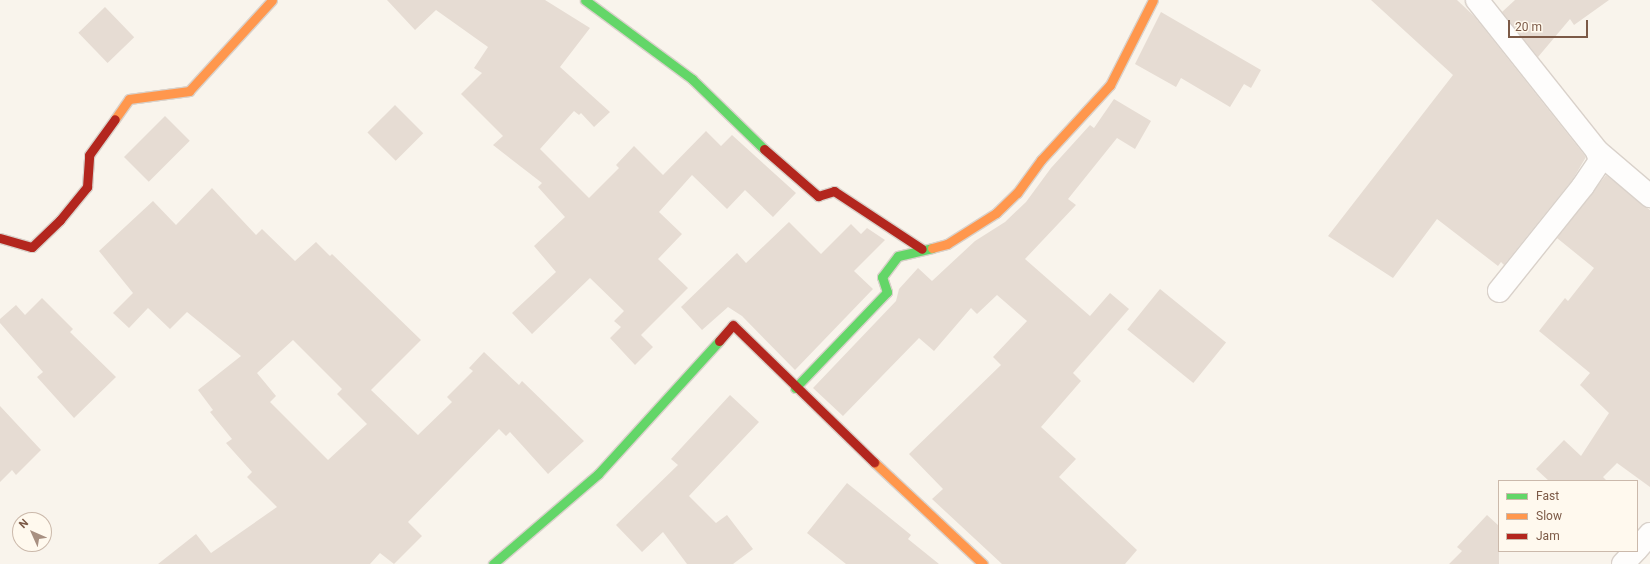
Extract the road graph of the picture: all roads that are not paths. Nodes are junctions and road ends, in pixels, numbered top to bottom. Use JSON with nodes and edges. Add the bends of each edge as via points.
{"nodes":[{"id":1,"x":272,"y":0,"type":"edge"},
{"id":2,"x":585,"y":0,"type":"edge"},
{"id":3,"x":1153,"y":0,"type":"edge"},
{"id":4,"x":1476,"y":0,"type":"edge"},
{"id":5,"x":1597,"y":151,"type":"junction"},
{"id":6,"x":1650,"y":196,"type":"edge"},
{"id":7,"x":0,"y":238,"type":"edge"},
{"id":8,"x":922,"y":249,"type":"junction"},
{"id":9,"x":1499,"y":291,"type":"dead end"},
{"id":10,"x":795,"y":388,"type":"junction"},
{"id":11,"x":1650,"y":534,"type":"edge"},
{"id":12,"x":1638,"y":548,"type":"edge"},
{"id":13,"x":1634,"y":552,"type":"edge"},
{"id":14,"x":493,"y":564,"type":"edge"},
{"id":15,"x":983,"y":564,"type":"edge"},
{"id":16,"x":1624,"y":564,"type":"edge"}],
"edges":[{"from":1,"to":7,"type":"street","via":[[189,91],[129,99],[89,155],[87,187],[60,220],[32,247]]},
{"from":2,"to":8,"type":"street","via":[[692,79],[767,152],[818,196],[834,191]]},
{"from":3,"to":8,"type":"street","via":[[1110,85],[1041,160],[1017,193],[996,213],[947,244]]},
{"from":4,"to":5,"type":"street"},
{"from":5,"to":6,"type":"street"},
{"from":5,"to":9,"type":"street","via":[[1600,161],[1583,186]]},
{"from":8,"to":10,"type":"street","via":[[898,256],[882,277],[887,292]]},
{"from":10,"to":14,"type":"street","via":[[733,325],[598,474],[529,530]]},
{"from":10,"to":15,"type":"street"},
{"from":11,"to":12,"type":"street"},
{"from":13,"to":16,"type":"street"}]}
